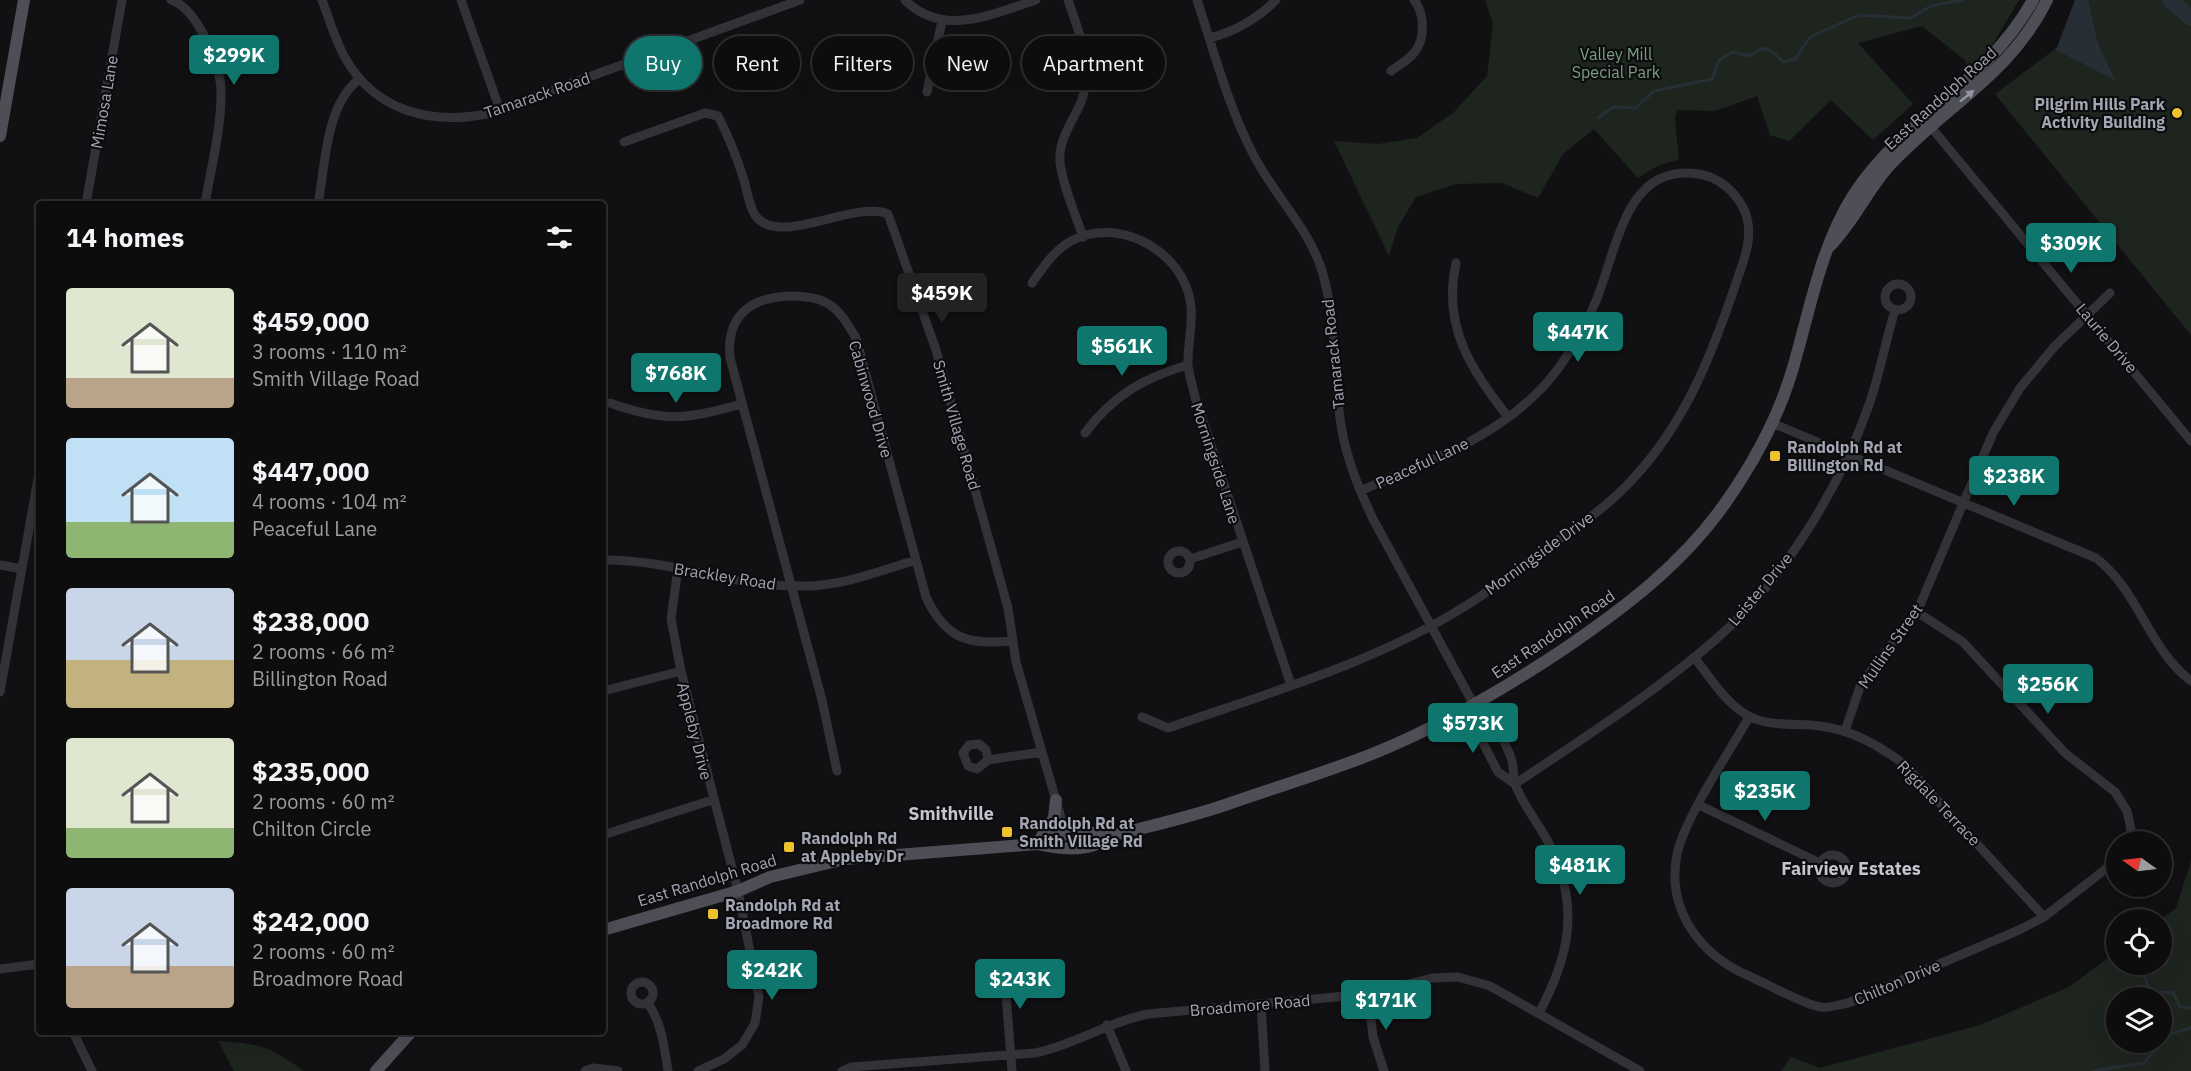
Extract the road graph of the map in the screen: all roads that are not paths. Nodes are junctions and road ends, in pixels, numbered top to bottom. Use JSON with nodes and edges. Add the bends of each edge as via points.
{"nodes":[{"id":1,"x":24,"y":0,"type":"edge"},
{"id":2,"x":122,"y":0,"type":"edge"},
{"id":3,"x":171,"y":0,"type":"edge"},
{"id":4,"x":322,"y":0,"type":"edge"},
{"id":5,"x":462,"y":0,"type":"edge"},
{"id":6,"x":800,"y":0,"type":"edge"},
{"id":7,"x":905,"y":0,"type":"edge"},
{"id":8,"x":1036,"y":0,"type":"edge"},
{"id":9,"x":1068,"y":0,"type":"edge"},
{"id":10,"x":1197,"y":0,"type":"edge"},
{"id":11,"x":1276,"y":0,"type":"edge"},
{"id":12,"x":1414,"y":0,"type":"edge"},
{"id":13,"x":2033,"y":0,"type":"edge"},
{"id":14,"x":2048,"y":0,"type":"edge"},
{"id":15,"x":942,"y":21,"type":"junction"},
{"id":16,"x":1210,"y":38,"type":"junction"},
{"id":17,"x":1390,"y":71,"type":"dead end"},
{"id":18,"x":359,"y":79,"type":"junction"},
{"id":19,"x":927,"y":92,"type":"dead end"},
{"id":20,"x":500,"y":110,"type":"junction"},
{"id":21,"x":1930,"y":126,"type":"junction"},
{"id":22,"x":0,"y":136,"type":"edge"},
{"id":23,"x":624,"y":142,"type":"dead end"},
{"id":24,"x":1732,"y":191,"type":"joint"},
{"id":25,"x":87,"y":201,"type":"edge"},
{"id":26,"x":205,"y":201,"type":"edge"},
{"id":27,"x":319,"y":201,"type":"edge"},
{"id":28,"x":1083,"y":237,"type":"junction"},
{"id":29,"x":1830,"y":247,"type":"junction"},
{"id":30,"x":1456,"y":263,"type":"dead end"},
{"id":31,"x":1032,"y":283,"type":"dead end"},
{"id":32,"x":2110,"y":293,"type":"dead end"},
{"id":33,"x":1895,"y":310,"type":"dead end"},
{"id":34,"x":2088,"y":316,"type":"junction"},
{"id":35,"x":1188,"y":364,"type":"junction"},
{"id":36,"x":610,"y":403,"type":"dead end"},
{"id":37,"x":742,"y":404,"type":"junction"},
{"id":38,"x":1508,"y":417,"type":"junction"},
{"id":39,"x":1772,"y":423,"type":"junction"},
{"id":40,"x":1085,"y":433,"type":"dead end"},
{"id":41,"x":2191,"y":441,"type":"edge"},
{"id":42,"x":1848,"y":454,"type":"junction"},
{"id":43,"x":36,"y":489,"type":"edge"},
{"id":44,"x":1360,"y":491,"type":"junction"},
{"id":45,"x":1965,"y":501,"type":"junction"},
{"id":46,"x":1242,"y":542,"type":"junction"},
{"id":47,"x":1190,"y":559,"type":"dead end"},
{"id":48,"x":606,"y":560,"type":"edge"},
{"id":49,"x":916,"y":560,"type":"junction"},
{"id":50,"x":0,"y":565,"type":"edge"},
{"id":51,"x":678,"y":568,"type":"junction"},
{"id":52,"x":22,"y":569,"type":"junction"},
{"id":53,"x":791,"y":586,"type":"junction"},
{"id":54,"x":1917,"y":612,"type":"junction"},
{"id":55,"x":1431,"y":625,"type":"junction"},
{"id":56,"x":1013,"y":641,"type":"junction"},
{"id":57,"x":1694,"y":657,"type":"junction"},
{"id":58,"x":681,"y":671,"type":"junction"},
{"id":59,"x":2191,"y":681,"type":"edge"},
{"id":60,"x":1291,"y":685,"type":"junction"},
{"id":61,"x":606,"y":690,"type":"edge"},
{"id":62,"x":0,"y":692,"type":"edge"},
{"id":63,"x":1474,"y":705,"type":"junction"},
{"id":64,"x":1142,"y":717,"type":"dead end"},
{"id":65,"x":1749,"y":717,"type":"junction"},
{"id":66,"x":1845,"y":731,"type":"junction"},
{"id":67,"x":1042,"y":752,"type":"junction"},
{"id":68,"x":988,"y":760,"type":"dead end"},
{"id":69,"x":837,"y":771,"type":"dead end"},
{"id":70,"x":1515,"y":784,"type":"junction"},
{"id":71,"x":712,"y":800,"type":"junction"},
{"id":72,"x":1056,"y":800,"type":"junction"},
{"id":73,"x":1699,"y":805,"type":"junction"},
{"id":74,"x":2131,"y":831,"type":"edge"},
{"id":75,"x":606,"y":834,"type":"edge"},
{"id":76,"x":1066,"y":834,"type":"junction"},
{"id":77,"x":1106,"y":837,"type":"junction"},
{"id":78,"x":1037,"y":844,"type":"junction"},
{"id":79,"x":1820,"y":863,"type":"dead end"},
{"id":80,"x":2106,"y":869,"type":"edge"},
{"id":81,"x":738,"y":891,"type":"junction"},
{"id":82,"x":2044,"y":917,"type":"junction"},
{"id":83,"x":606,"y":929,"type":"edge"},
{"id":84,"x":36,"y":964,"type":"edge"},
{"id":85,"x":0,"y":969,"type":"edge"},
{"id":86,"x":1004,"y":969,"type":"dead end"},
{"id":87,"x":1368,"y":994,"type":"junction"},
{"id":88,"x":648,"y":1003,"type":"dead end"},
{"id":89,"x":1261,"y":1005,"type":"junction"},
{"id":90,"x":1539,"y":1013,"type":"junction"},
{"id":91,"x":1107,"y":1025,"type":"junction"},
{"id":92,"x":74,"y":1035,"type":"edge"},
{"id":93,"x":408,"y":1035,"type":"edge"},
{"id":94,"x":1010,"y":1054,"type":"junction"},
{"id":95,"x":901,"y":1067,"type":"edge"},
{"id":96,"x":92,"y":1071,"type":"edge"},
{"id":97,"x":376,"y":1071,"type":"edge"},
{"id":98,"x":585,"y":1071,"type":"edge"},
{"id":99,"x":618,"y":1071,"type":"edge"},
{"id":100,"x":668,"y":1071,"type":"edge"},
{"id":101,"x":698,"y":1071,"type":"edge"},
{"id":102,"x":842,"y":1071,"type":"edge"},
{"id":103,"x":1012,"y":1071,"type":"edge"},
{"id":104,"x":1126,"y":1071,"type":"edge"},
{"id":105,"x":1265,"y":1071,"type":"edge"},
{"id":106,"x":1384,"y":1071,"type":"edge"},
{"id":107,"x":1640,"y":1071,"type":"edge"}],
"edges":[{"from":1,"to":22,"type":"main road"},
{"from":2,"to":25,"type":"street","name":"Mimosa Lane"},
{"from":3,"to":26,"type":"street","via":[[195,17],[202,28],[221,86]]},
{"from":4,"to":18,"type":"street","name":"Tamarack Road","via":[[344,56]]},
{"from":5,"to":20,"type":"street"},
{"from":6,"to":20,"type":"street","name":"Tamarack Road"},
{"from":7,"to":15,"type":"street","via":[[915,10]]},
{"from":8,"to":15,"type":"street","via":[[967,21]]},
{"from":9,"to":28,"type":"street","via":[[1086,57],[1087,73],[1081,102],[1065,132],[1060,160]]},
{"from":10,"to":16,"type":"street","name":"Tamarack Road"},
{"from":11,"to":16,"type":"street","via":[[1258,18]]},
{"from":12,"to":17,"type":"street","via":[[1423,24],[1419,44],[1413,54]]},
{"from":13,"to":29,"type":"main road","name":"East Randolph Road","via":[[2009,39],[1976,75],[1900,139],[1869,174],[1834,226]]},
{"from":21,"to":14,"type":"main road","name":"East Randolph Road","one_way":true,"via":[[2011,56]]},
{"from":15,"to":19,"type":"street"},
{"from":16,"to":44,"type":"street","name":"Tamarack Road","via":[[1252,153],[1305,235],[1322,269],[1331,311],[1341,425]]},
{"from":18,"to":20,"type":"street","name":"Tamarack Road","via":[[394,106],[426,117],[460,120]]},
{"from":18,"to":27,"type":"street","via":[[340,99],[333,119]]},
{"from":21,"to":29,"type":"main road","name":"East Randolph Road","via":[[1888,167]]},
{"from":21,"to":34,"type":"street","name":"Laurie Drive"},
{"from":23,"to":56,"type":"street","name":"Smith Village Road","via":[[705,113],[718,116],[755,216],[769,225],[808,224],[867,210],[888,214],[936,350],[1005,598]]},
{"from":24,"to":38,"type":"street","name":"Peaceful Lane","via":[[1718,180],[1694,173],[1676,173],[1646,187],[1631,205],[1596,300],[1574,346],[1541,389]]},
{"from":24,"to":55,"type":"street","name":"Morningside Drive","via":[[1747,217],[1749,243],[1714,347],[1694,393],[1666,437],[1631,480],[1595,514],[1465,607]]},
{"from":28,"to":31,"type":"street","name":"Morningside Lane","via":[[1072,240],[1050,258]]},
{"from":28,"to":35,"type":"street","name":"Morningside Lane","via":[[1093,233],[1119,234],[1143,241],[1165,255],[1180,273],[1192,319]]},
{"from":29,"to":39,"type":"main road","name":"East Randolph Road"},
{"from":30,"to":38,"type":"street","via":[[1452,298],[1461,343],[1474,372]]},
{"from":32,"to":34,"type":"street","name":"Mullins Street"},
{"from":33,"to":42,"type":"street","name":"Leister Drive","via":[[1870,402]]},
{"from":34,"to":41,"type":"street","name":"Laurie Drive"},
{"from":34,"to":45,"type":"street","name":"Mullins Street","via":[[2055,346],[2020,388],[1993,433]]},
{"from":35,"to":40,"type":"street","via":[[1133,386],[1097,416]]},
{"from":35,"to":46,"type":"street","name":"Morningside Lane"},
{"from":36,"to":37,"type":"street","via":[[644,415],[669,418],[695,417]]},
{"from":37,"to":49,"type":"street","name":"Cabinwood Drive","via":[[729,341],[738,317],[749,307],[777,296],[806,296],[827,303],[841,314],[856,339]]},
{"from":37,"to":53,"type":"street","name":"Cabinwood Drive"},
{"from":38,"to":44,"type":"street","name":"Peaceful Lane","via":[[1463,447]]},
{"from":39,"to":42,"type":"street"},
{"from":39,"to":63,"type":"main road","name":"East Randolph Road","via":[[1725,504],[1662,574],[1587,633]]},
{"from":42,"to":45,"type":"street"},
{"from":42,"to":57,"type":"street","name":"Leister Drive","via":[[1821,510],[1786,562],[1737,619]]},
{"from":43,"to":52,"type":"street"},
{"from":44,"to":55,"type":"street","name":"Tamarack Road"},
{"from":45,"to":54,"type":"street","name":"Mullins Street"},
{"from":45,"to":59,"type":"street","via":[[2081,550],[2110,569],[2126,587],[2158,646],[2174,668]]},
{"from":46,"to":47,"type":"street"},
{"from":46,"to":60,"type":"street","name":"Morningside Lane"},
{"from":48,"to":51,"type":"street","name":"Brackley Road"},
{"from":49,"to":53,"type":"street","name":"Brackley Road","via":[[843,581]]},
{"from":49,"to":56,"type":"street","name":"Cabinwood Drive","via":[[935,616],[951,632],[982,644]]},
{"from":50,"to":52,"type":"street"},
{"from":51,"to":53,"type":"street","name":"Brackley Road","via":[[748,583]]},
{"from":51,"to":58,"type":"street","name":"Appleby Drive","via":[[671,619]]},
{"from":52,"to":62,"type":"street"},
{"from":53,"to":69,"type":"street","name":"Cabinwood Drive"},
{"from":54,"to":66,"type":"street","name":"Mullins Street","via":[[1861,684]]},
{"from":54,"to":74,"type":"street","via":[[1963,642],[2065,753],[2115,792],[2127,811]]},
{"from":55,"to":60,"type":"street","name":"Morningside Drive","via":[[1366,658]]},
{"from":55,"to":63,"type":"street","name":"Tamarack Road"},
{"from":56,"to":67,"type":"street","name":"Smith Village Road"},
{"from":57,"to":65,"type":"street","name":"Rigdale Terrace","via":[[1726,697]]},
{"from":57,"to":70,"type":"street","name":"Leister Drive"},
{"from":58,"to":61,"type":"street"},
{"from":58,"to":71,"type":"street","name":"Appleby Drive"},
{"from":60,"to":64,"type":"street","name":"Morningside Drive","via":[[1168,728]]},
{"from":63,"to":70,"type":"street","name":"Tamarack Road","via":[[1486,712],[1512,761]]},
{"from":63,"to":70,"type":"street","name":"Tamarack Road","via":[[1472,722],[1498,772]]},
{"from":63,"to":77,"type":"main road","name":"East Randolph Road","via":[[1376,752],[1168,824]]},
{"from":65,"to":66,"type":"street","name":"Rigdale Terrace"},
{"from":65,"to":73,"type":"street","name":"Chilton Drive"},
{"from":66,"to":82,"type":"street","name":"Rigdale Terrace","via":[[1877,745],[1904,764]]},
{"from":67,"to":68,"type":"street"},
{"from":67,"to":72,"type":"street","name":"Smith Village Road"},
{"from":70,"to":90,"type":"street","name":"Tamarack Road","via":[[1555,857],[1563,876],[1569,912],[1562,961]]},
{"from":71,"to":75,"type":"street"},
{"from":71,"to":81,"type":"street","name":"Appleby Drive"},
{"from":72,"to":76,"type":"street","name":"Smith Village Road"},
{"from":72,"to":78,"type":"main road","via":[[1054,818]]},
{"from":73,"to":79,"type":"street"},
{"from":73,"to":82,"type":"street","name":"Chilton Drive","via":[[1677,854],[1675,878],[1687,925],[1701,945],[1728,967],[1821,1008],[1858,999]]},
{"from":76,"to":77,"type":"main road","name":"East Randolph Road","via":[[1096,832]]},
{"from":76,"to":78,"type":"main road","name":"East Randolph Road"},
{"from":77,"to":78,"type":"main road","name":"East Randolph Road","via":[[1098,844],[1058,849]]},
{"from":78,"to":81,"type":"main road","name":"East Randolph Road","via":[[844,859],[770,877]]},
{"from":80,"to":82,"type":"street","name":"Chilton Drive"},
{"from":81,"to":83,"type":"main road","name":"East Randolph Road"},
{"from":81,"to":101,"type":"street","via":[[759,997],[755,1023],[742,1045]]},
{"from":84,"to":85,"type":"street"},
{"from":86,"to":94,"type":"street"},
{"from":87,"to":89,"type":"street","name":"Broadmore Road"},
{"from":87,"to":90,"type":"street","name":"Broadmore Road","via":[[1432,978],[1458,977],[1491,986]]},
{"from":87,"to":106,"type":"street","via":[[1373,1037]]},
{"from":88,"to":100,"type":"street","via":[[662,1031]]},
{"from":89,"to":91,"type":"street","name":"Broadmore Road","via":[[1148,1014]]},
{"from":89,"to":105,"type":"street"},
{"from":90,"to":107,"type":"street","name":"Broadmore Road"},
{"from":91,"to":94,"type":"street","name":"Broadmore Road","via":[[1054,1049]]},
{"from":91,"to":104,"type":"street"},
{"from":92,"to":96,"type":"street"},
{"from":93,"to":97,"type":"main road"},
{"from":94,"to":95,"type":"street","name":"Broadmore Road"},
{"from":94,"to":103,"type":"street"},
{"from":95,"to":102,"type":"street","name":"Broadmore Road","via":[[850,1067]]},
{"from":98,"to":99,"type":"street"}]}
